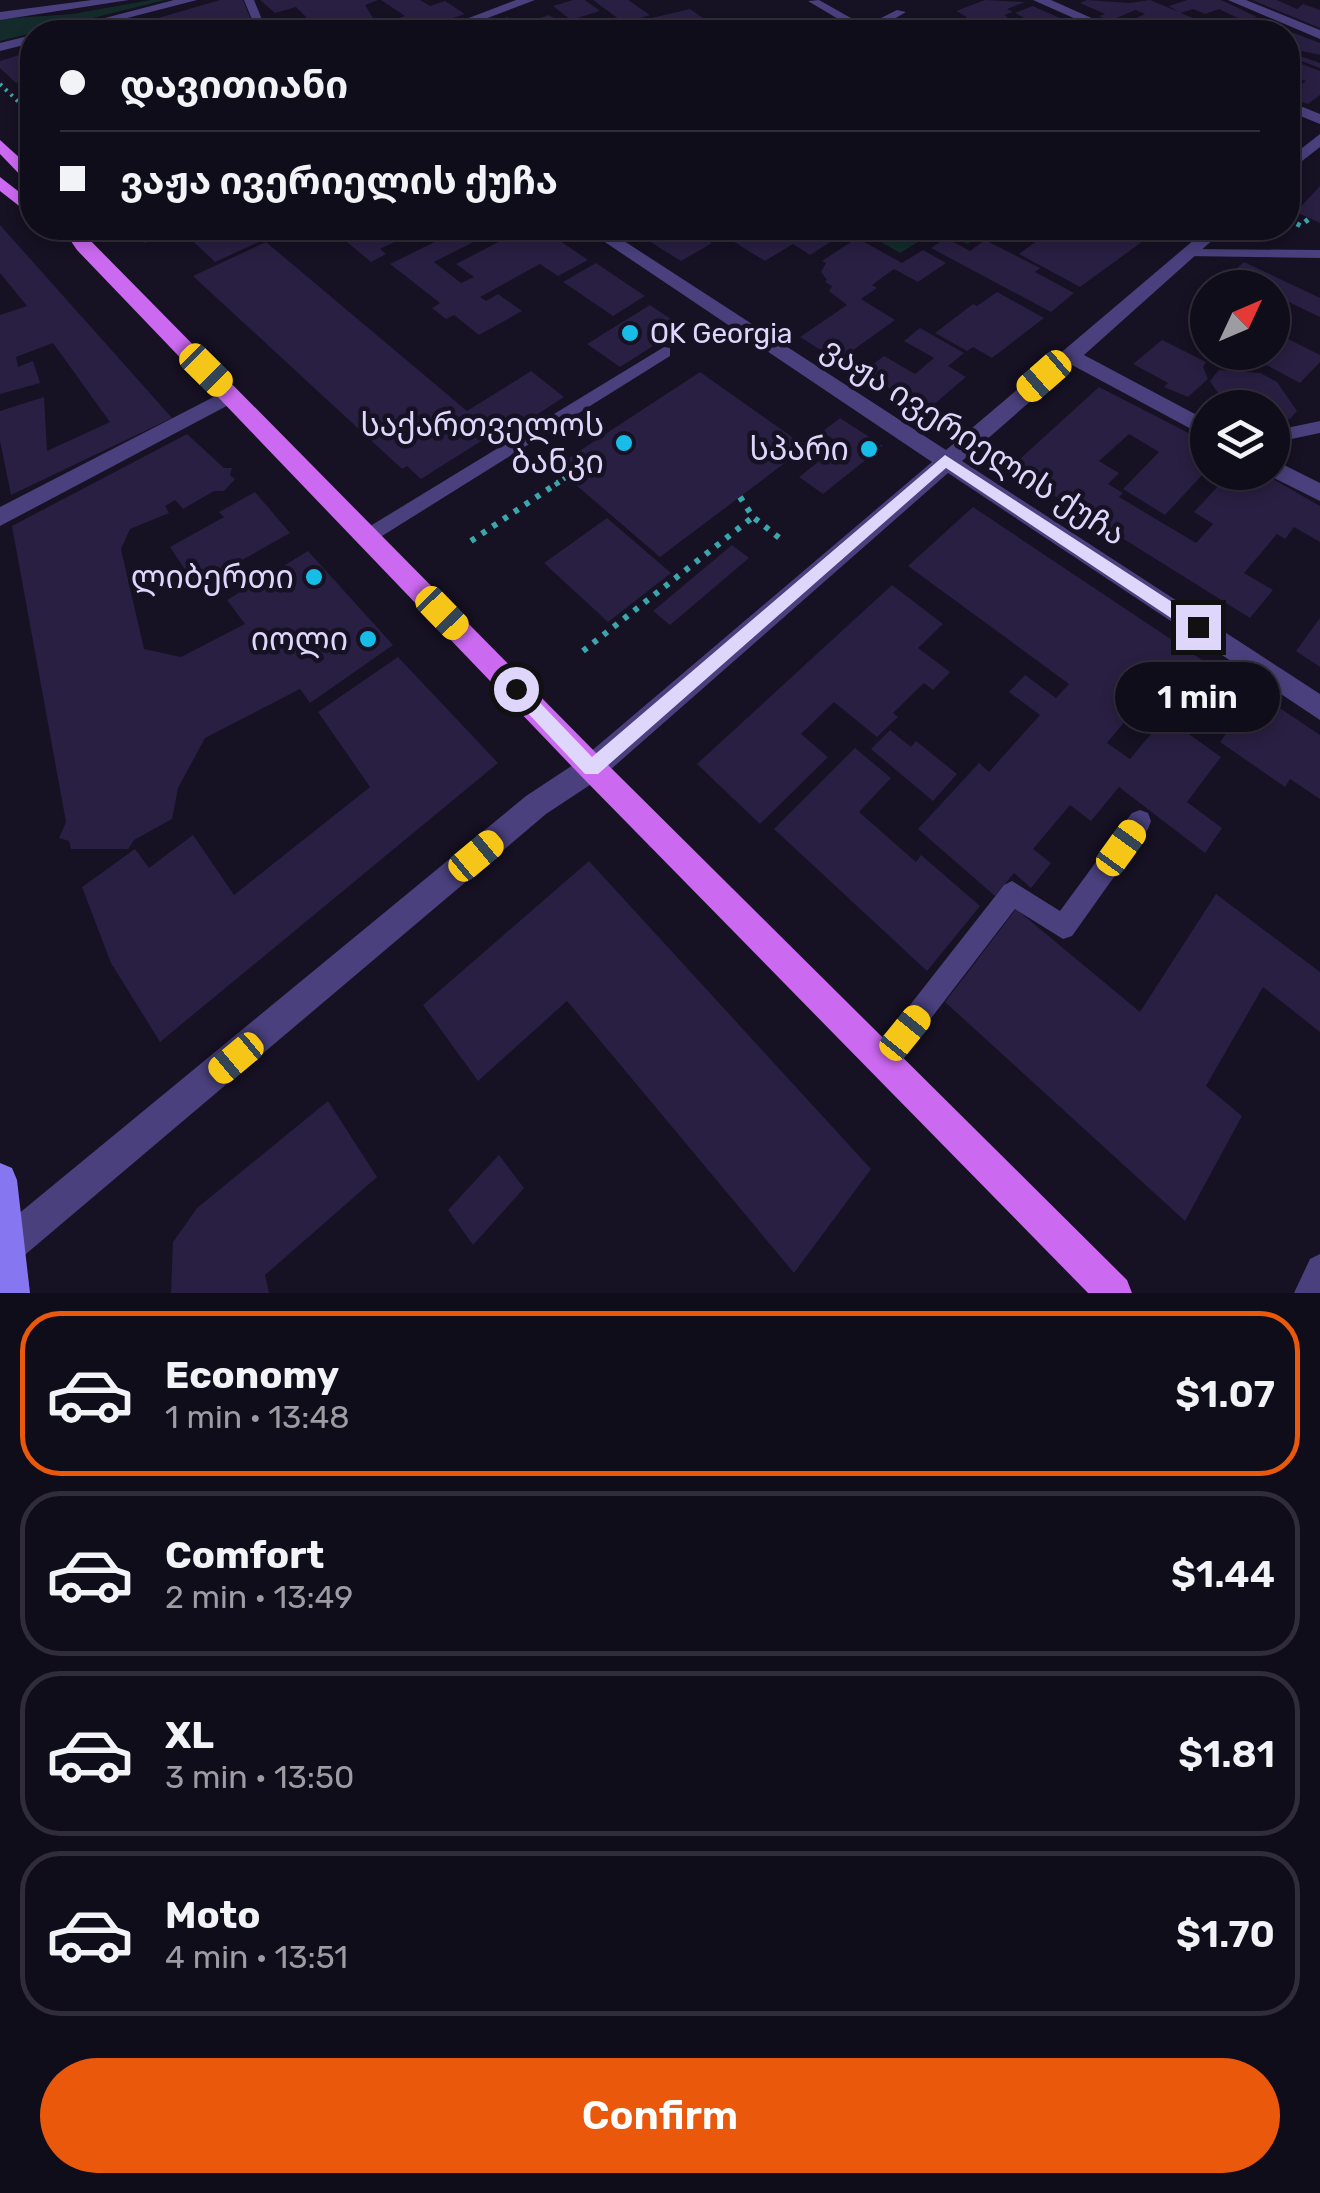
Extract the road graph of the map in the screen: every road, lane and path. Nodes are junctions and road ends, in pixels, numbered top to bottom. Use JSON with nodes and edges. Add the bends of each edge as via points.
{"nodes":[{"id":1,"x":122,"y":0,"type":"edge"},
{"id":2,"x":190,"y":0,"type":"edge"},
{"id":3,"x":528,"y":0,"type":"edge"},
{"id":4,"x":1040,"y":0,"type":"edge"},
{"id":5,"x":1235,"y":0,"type":"edge"},
{"id":6,"x":812,"y":1,"type":"edge"},
{"id":7,"x":0,"y":8,"type":"edge"},
{"id":8,"x":36,"y":10,"type":"junction"},
{"id":9,"x":901,"y":12,"type":"dead end"},
{"id":10,"x":0,"y":16,"type":"edge"},
{"id":11,"x":108,"y":20,"type":"edge"},
{"id":12,"x":472,"y":20,"type":"edge"},
{"id":13,"x":845,"y":20,"type":"edge"},
{"id":14,"x":887,"y":20,"type":"edge"},
{"id":15,"x":1088,"y":20,"type":"edge"},
{"id":16,"x":1284,"y":20,"type":"edge"},
{"id":17,"x":0,"y":84,"type":"edge"},
{"id":18,"x":20,"y":103,"type":"edge"},
{"id":19,"x":1320,"y":139,"type":"edge"},
{"id":20,"x":0,"y":145,"type":"edge"},
{"id":21,"x":1300,"y":156,"type":"edge"},
{"id":22,"x":20,"y":166,"type":"edge"},
{"id":23,"x":0,"y":182,"type":"edge"},
{"id":24,"x":20,"y":200,"type":"edge"},
{"id":25,"x":1300,"y":221,"type":"edge"},
{"id":26,"x":1305,"y":222,"type":"dead end"},
{"id":27,"x":73,"y":240,"type":"edge"},
{"id":28,"x":78,"y":240,"type":"edge"},
{"id":29,"x":611,"y":240,"type":"edge"},
{"id":30,"x":1202,"y":240,"type":"edge"},
{"id":31,"x":82,"y":246,"type":"junction"},
{"id":32,"x":1189,"y":254,"type":"junction"},
{"id":33,"x":1320,"y":254,"type":"edge"},
{"id":34,"x":664,"y":352,"type":"dead end"},
{"id":35,"x":1069,"y":354,"type":"junction"},
{"id":36,"x":231,"y":395,"type":"junction"},
{"id":37,"x":1190,"y":421,"type":"edge"},
{"id":38,"x":1320,"y":427,"type":"edge"},
{"id":39,"x":1290,"y":434,"type":"edge"},
{"id":40,"x":945,"y":460,"type":"junction"},
{"id":41,"x":1290,"y":477,"type":"edge"},
{"id":42,"x":565,"y":478,"type":"dead end"},
{"id":43,"x":1320,"y":493,"type":"edge"},
{"id":44,"x":740,"y":497,"type":"dead end"},
{"id":45,"x":0,"y":517,"type":"edge"},
{"id":46,"x":753,"y":517,"type":"junction"},
{"id":47,"x":368,"y":536,"type":"junction"},
{"id":48,"x":782,"y":540,"type":"dead end"},
{"id":49,"x":471,"y":541,"type":"dead end"},
{"id":50,"x":583,"y":651,"type":"dead end"},
{"id":51,"x":1320,"y":708,"type":"edge"},
{"id":52,"x":592,"y":768,"type":"junction"},
{"id":53,"x":1140,"y":822,"type":"dead end"},
{"id":54,"x":882,"y":1060,"type":"junction"},
{"id":55,"x":0,"y":1180,"type":"edge"},
{"id":56,"x":7,"y":1246,"type":"junction"},
{"id":57,"x":1320,"y":1269,"type":"edge"},
{"id":58,"x":12,"y":1293,"type":"edge"},
{"id":59,"x":1114,"y":1293,"type":"edge"},
{"id":60,"x":1309,"y":1293,"type":"edge"}],
"edges":[{"from":1,"to":8,"type":"street"},
{"from":2,"to":11,"type":"street"},
{"from":3,"to":12,"type":"street"},
{"from":4,"to":15,"type":"street"},
{"from":5,"to":16,"type":"street"},
{"from":6,"to":13,"type":"lane"},
{"from":7,"to":8,"type":"street"},
{"from":8,"to":10,"type":"street"},
{"from":9,"to":14,"type":"lane"},
{"from":17,"to":18,"type":"path"},
{"from":19,"to":21,"type":"street"},
{"from":20,"to":22,"type":"main road"},
{"from":23,"to":24,"type":"main road"},
{"from":25,"to":26,"type":"path"},
{"from":27,"to":31,"type":"main road"},
{"from":28,"to":31,"type":"main road"},
{"from":29,"to":40,"type":"street","name":"ვაჟა ივერიელის ქუჩა"},
{"from":30,"to":32,"type":"street"},
{"from":31,"to":36,"type":"main road"},
{"from":32,"to":33,"type":"lane"},
{"from":32,"to":35,"type":"street"},
{"from":34,"to":47,"type":"lane"},
{"from":35,"to":37,"type":"street"},
{"from":35,"to":40,"type":"street"},
{"from":36,"to":45,"type":"street"},
{"from":36,"to":47,"type":"main road"},
{"from":38,"to":39,"type":"lane"},
{"from":40,"to":51,"type":"street","name":"ვაჟა ივერიელის ქუჩა"},
{"from":40,"to":52,"type":"street"},
{"from":41,"to":43,"type":"street"},
{"from":42,"to":49,"type":"path"},
{"from":44,"to":46,"type":"path"},
{"from":46,"to":48,"type":"path"},
{"from":46,"to":50,"type":"path"},
{"from":47,"to":52,"type":"main road"},
{"from":52,"to":54,"type":"main road"},
{"from":52,"to":56,"type":"street","via":[[536,806]]},
{"from":53,"to":54,"type":"lane","via":[[1064,927],[1012,893]]},
{"from":54,"to":59,"type":"main road"},
{"from":55,"to":56,"type":"main road"},
{"from":56,"to":58,"type":"main road"},
{"from":57,"to":60,"type":"lane"}]}
